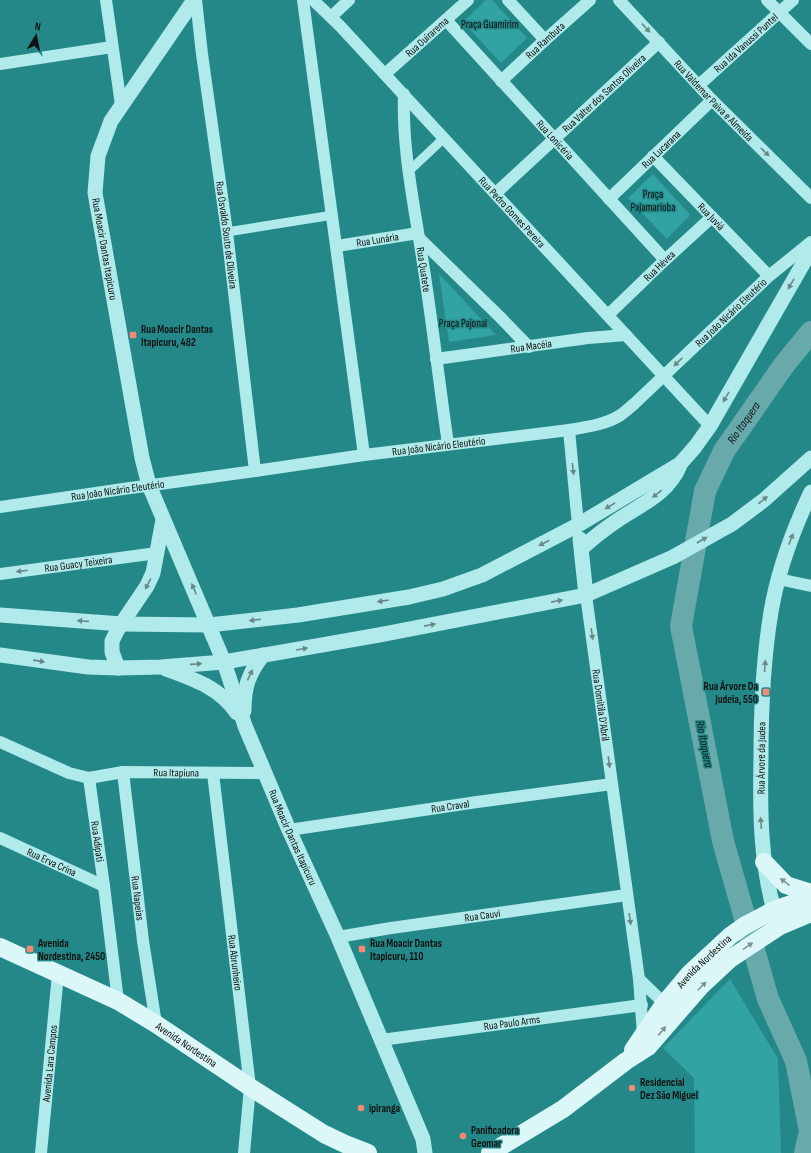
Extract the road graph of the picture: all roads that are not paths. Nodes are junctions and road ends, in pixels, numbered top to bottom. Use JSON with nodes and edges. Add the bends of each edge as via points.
{"nodes":[{"id":1,"x":106,"y":0,"type":"edge"},
{"id":2,"x":195,"y":0,"type":"edge"},
{"id":3,"x":303,"y":0,"type":"edge"},
{"id":4,"x":313,"y":0,"type":"edge"},
{"id":5,"x":349,"y":0,"type":"edge"},
{"id":6,"x":468,"y":0,"type":"edge"},
{"id":7,"x":508,"y":0,"type":"edge"},
{"id":8,"x":590,"y":0,"type":"edge"},
{"id":9,"x":619,"y":0,"type":"edge"},
{"id":10,"x":768,"y":0,"type":"edge"},
{"id":11,"x":793,"y":0,"type":"edge"},
{"id":12,"x":779,"y":13,"type":"junction"},
{"id":13,"x":330,"y":17,"type":"junction"},
{"id":14,"x":446,"y":20,"type":"junction"},
{"id":15,"x":544,"y":40,"type":"junction"},
{"id":16,"x":659,"y":42,"type":"junction"},
{"id":17,"x":811,"y":44,"type":"edge"},
{"id":18,"x":112,"y":47,"type":"junction"},
{"id":19,"x":0,"y":64,"type":"edge"},
{"id":20,"x":385,"y":74,"type":"junction"},
{"id":21,"x":501,"y":81,"type":"junction"},
{"id":22,"x":699,"y":85,"type":"junction"},
{"id":23,"x":404,"y":94,"type":"junction"},
{"id":24,"x":712,"y":100,"type":"junction"},
{"id":25,"x":121,"y":105,"type":"junction"},
{"id":26,"x":444,"y":138,"type":"junction"},
{"id":27,"x":554,"y":139,"type":"junction"},
{"id":28,"x":653,"y":156,"type":"junction"},
{"id":29,"x":409,"y":171,"type":"junction"},
{"id":30,"x":496,"y":193,"type":"junction"},
{"id":31,"x":811,"y":198,"type":"edge"},
{"id":32,"x":609,"y":199,"type":"junction"},
{"id":33,"x":332,"y":215,"type":"junction"},
{"id":34,"x":712,"y":217,"type":"junction"},
{"id":35,"x":227,"y":232,"type":"junction"},
{"id":36,"x":418,"y":235,"type":"junction"},
{"id":37,"x":811,"y":242,"type":"edge"},
{"id":38,"x":336,"y":246,"type":"junction"},
{"id":39,"x":811,"y":250,"type":"edge"},
{"id":40,"x":665,"y":260,"type":"junction"},
{"id":41,"x":769,"y":276,"type":"junction"},
{"id":42,"x":608,"y":314,"type":"junction"},
{"id":43,"x":626,"y":335,"type":"junction"},
{"id":44,"x":529,"y":347,"type":"junction"},
{"id":45,"x":436,"y":359,"type":"junction"},
{"id":46,"x":664,"y":376,"type":"junction"},
{"id":47,"x":710,"y":426,"type":"junction"},
{"id":48,"x":569,"y":430,"type":"junction"},
{"id":49,"x":448,"y":444,"type":"junction"},
{"id":50,"x":364,"y":455,"type":"junction"},
{"id":51,"x":811,"y":458,"type":"edge"},
{"id":52,"x":680,"y":464,"type":"junction"},
{"id":53,"x":255,"y":471,"type":"junction"},
{"id":54,"x":149,"y":485,"type":"junction"},
{"id":55,"x":811,"y":492,"type":"edge"},
{"id":56,"x":0,"y":505,"type":"edge"},
{"id":57,"x":163,"y":520,"type":"junction"},
{"id":58,"x":578,"y":525,"type":"junction"},
{"id":59,"x":582,"y":548,"type":"junction"},
{"id":60,"x":157,"y":553,"type":"junction"},
{"id":61,"x":0,"y":574,"type":"edge"},
{"id":62,"x":778,"y":579,"type":"junction"},
{"id":63,"x":811,"y":586,"type":"edge"},
{"id":64,"x":586,"y":595,"type":"junction"},
{"id":65,"x":0,"y":615,"type":"edge"},
{"id":66,"x":122,"y":624,"type":"junction"},
{"id":67,"x":209,"y":625,"type":"junction"},
{"id":68,"x":0,"y":655,"type":"edge"},
{"id":69,"x":263,"y":655,"type":"junction"},
{"id":70,"x":224,"y":662,"type":"junction"},
{"id":71,"x":161,"y":667,"type":"junction"},
{"id":72,"x":118,"y":668,"type":"junction"},
{"id":73,"x":245,"y":726,"type":"junction"},
{"id":74,"x":0,"y":742,"type":"edge"},
{"id":75,"x":123,"y":772,"type":"junction"},
{"id":76,"x":213,"y":773,"type":"junction"},
{"id":77,"x":265,"y":773,"type":"junction"},
{"id":78,"x":89,"y":778,"type":"junction"},
{"id":79,"x":612,"y":784,"type":"junction"},
{"id":80,"x":289,"y":830,"type":"junction"},
{"id":81,"x":0,"y":838,"type":"edge"},
{"id":82,"x":764,"y":862,"type":"junction"},
{"id":83,"x":104,"y":886,"type":"junction"},
{"id":84,"x":811,"y":892,"type":"edge"},
{"id":85,"x":627,"y":895,"type":"junction"},
{"id":86,"x":811,"y":896,"type":"edge"},
{"id":87,"x":767,"y":914,"type":"junction"},
{"id":88,"x":811,"y":914,"type":"edge"},
{"id":89,"x":770,"y":932,"type":"junction"},
{"id":90,"x":338,"y":937,"type":"junction"},
{"id":91,"x":0,"y":947,"type":"edge"},
{"id":92,"x":58,"y":974,"type":"junction"},
{"id":93,"x":639,"y":978,"type":"junction"},
{"id":94,"x":118,"y":1000,"type":"junction"},
{"id":95,"x":642,"y":1005,"type":"junction"},
{"id":96,"x":670,"y":1009,"type":"junction"},
{"id":97,"x":156,"y":1024,"type":"junction"},
{"id":98,"x":643,"y":1035,"type":"junction"},
{"id":99,"x":381,"y":1040,"type":"junction"},
{"id":100,"x":626,"y":1061,"type":"junction"},
{"id":101,"x":250,"y":1086,"type":"junction"},
{"id":102,"x":41,"y":1153,"type":"edge"},
{"id":103,"x":244,"y":1153,"type":"edge"},
{"id":104,"x":368,"y":1153,"type":"edge"},
{"id":105,"x":425,"y":1153,"type":"edge"},
{"id":106,"x":490,"y":1153,"type":"edge"}],
"edges":[{"from":1,"to":18,"type":"street"},
{"from":2,"to":25,"type":"street","name":"Rua Moacir Dantas Itapicuru"},
{"from":2,"to":35,"type":"street","name":"Rua Osvaldo Souto de Oliveira"},
{"from":3,"to":33,"type":"street"},
{"from":4,"to":13,"type":"street","name":"Rua Pedro Gomes Pereira"},
{"from":5,"to":13,"type":"street"},
{"from":6,"to":14,"type":"street","name":"Rua Ouirarema"},
{"from":7,"to":15,"type":"street"},
{"from":8,"to":15,"type":"street","name":"Rua Rambuta"},
{"from":9,"to":16,"type":"street","name":"Rua Valdemar Paiva e Almeida","one_way":true},
{"from":10,"to":12,"type":"street"},
{"from":11,"to":12,"type":"street","name":"Rua Ida Vanussi Puntel"},
{"from":12,"to":17,"type":"street"},
{"from":12,"to":22,"type":"street","name":"Rua Ida Vanussi Puntel"},
{"from":13,"to":20,"type":"street","name":"Rua Pedro Gomes Pereira"},
{"from":14,"to":20,"type":"street","name":"Rua Ouirarema"},
{"from":14,"to":21,"type":"street","name":"Rua Lonicéria"},
{"from":15,"to":21,"type":"street","name":"Rua Rambuta"},
{"from":16,"to":22,"type":"street","name":"Rua Valdemar Paiva e Almeida"},
{"from":16,"to":27,"type":"street","name":"Rua Valter dos Santos Oliveira"},
{"from":18,"to":19,"type":"street"},
{"from":18,"to":25,"type":"street"},
{"from":20,"to":23,"type":"street","name":"Rua Pedro Gomes Pereira"},
{"from":21,"to":27,"type":"street","name":"Rua Lonicéria"},
{"from":22,"to":24,"type":"street","name":"Rua Valdemar Paiva e Almeida"},
{"from":23,"to":26,"type":"street","name":"Rua Pedro Gomes Pereira"},
{"from":23,"to":29,"type":"street","name":"Rua Quatete"},
{"from":24,"to":28,"type":"street","name":"Rua Lucarana"},
{"from":24,"to":31,"type":"street","name":"Rua Valdemar Paiva e Almeida","one_way":true},
{"from":25,"to":54,"type":"street","name":"Rua Moacir Dantas Itapicuru","via":[[111,121],[98,156],[95,193]]},
{"from":26,"to":29,"type":"street"},
{"from":26,"to":30,"type":"street","name":"Rua Pedro Gomes Pereira"},
{"from":27,"to":30,"type":"street","name":"Rua Valter dos Santos Oliveira"},
{"from":27,"to":32,"type":"street","name":"Rua Lonicéria"},
{"from":28,"to":32,"type":"street","name":"Rua Lucarana"},
{"from":28,"to":34,"type":"street","name":"Rua Juviá"},
{"from":29,"to":36,"type":"street","name":"Rua Quatete"},
{"from":30,"to":42,"type":"street","name":"Rua Pedro Gomes Pereira"},
{"from":32,"to":40,"type":"street","name":"Rua Lonicéria"},
{"from":33,"to":35,"type":"street"},
{"from":33,"to":38,"type":"street"},
{"from":34,"to":40,"type":"street","name":"Rua Hévea"},
{"from":34,"to":41,"type":"street","name":"Rua Juviá"},
{"from":35,"to":53,"type":"street","name":"Rua Osvaldo Souto de Oliveira"},
{"from":36,"to":38,"type":"street","name":"Rua Lunária"},
{"from":36,"to":44,"type":"street"},
{"from":36,"to":45,"type":"street","name":"Rua Quatete"},
{"from":37,"to":41,"type":"street","name":"Rua João Nicário Eleutério"},
{"from":38,"to":50,"type":"street"},
{"from":39,"to":47,"type":"street","one_way":true},
{"from":40,"to":42,"type":"street","name":"Rua Hévea"},
{"from":41,"to":46,"type":"street","name":"Rua João Nicário Eleutério","one_way":true},
{"from":42,"to":43,"type":"street","name":"Rua Pedro Gomes Pereira"},
{"from":43,"to":44,"type":"street","name":"Rua Macéia"},
{"from":43,"to":46,"type":"street","name":"Rua Pedro Gomes Pereira"},
{"from":44,"to":45,"type":"street","name":"Rua Macéia"},
{"from":45,"to":49,"type":"street","name":"Rua Quatete"},
{"from":46,"to":47,"type":"street","name":"Rua Pedro Gomes Pereira"},
{"from":46,"to":48,"type":"street","name":"Rua João Nicário Eleutério","via":[[619,416],[595,425]]},
{"from":47,"to":52,"type":"street"},
{"from":48,"to":49,"type":"street","name":"Rua João Nicário Eleutério"},
{"from":48,"to":58,"type":"street","name":"Rua Domitila D'Abril","one_way":true},
{"from":49,"to":50,"type":"street","name":"Rua João Nicário Eleutério"},
{"from":50,"to":53,"type":"street","name":"Rua João Nicário Eleutério"},
{"from":64,"to":51,"type":"street","one_way":true,"via":[[673,557],[732,524],[764,500]]},
{"from":52,"to":58,"type":"street","one_way":true},
{"from":52,"to":59,"type":"street","one_way":true,"via":[[672,480],[658,493]]},
{"from":53,"to":54,"type":"street","name":"Rua João Nicário Eleutério"},
{"from":54,"to":56,"type":"street","name":"Rua João Nicário Eleutério"},
{"from":54,"to":57,"type":"street","name":"Rua Moacir Dantas Itapicuru"},
{"from":62,"to":55,"type":"street","name":"Rua Árvore da Judea","one_way":true,"via":[[788,545]]},
{"from":57,"to":60,"type":"street"},
{"from":67,"to":57,"type":"street","name":"Rua Moacir Dantas Itapicuru","one_way":true},
{"from":58,"to":59,"type":"street","name":"Rua Domitila D'Abril"},
{"from":58,"to":67,"type":"street","one_way":true,"via":[[482,575],[443,589],[298,615]]},
{"from":59,"to":64,"type":"street","name":"Rua Domitila D'Abril"},
{"from":60,"to":61,"type":"street","name":"Rua Guacy Teixeira","one_way":true},
{"from":60,"to":66,"type":"street","one_way":true,"via":[[148,586]]},
{"from":62,"to":63,"type":"street"},
{"from":82,"to":62,"type":"street","name":"Rua Árvore da Judea","one_way":true,"via":[[760,799],[761,731],[767,641]]},
{"from":69,"to":64,"type":"street","one_way":true},
{"from":64,"to":79,"type":"street","name":"Rua Domitila D'Abril","one_way":true},
{"from":66,"to":65,"type":"street","one_way":true},
{"from":66,"to":67,"type":"street"},
{"from":66,"to":72,"type":"street","via":[[111,646]]},
{"from":67,"to":70,"type":"street","name":"Rua Moacir Dantas Itapicuru"},
{"from":68,"to":72,"type":"street","one_way":true,"via":[[88,667]]},
{"from":69,"to":70,"type":"street"},
{"from":73,"to":69,"type":"street","one_way":true,"via":[[245,689],[249,676]]},
{"from":71,"to":70,"type":"street","one_way":true},
{"from":70,"to":73,"type":"street","name":"Rua Moacir Dantas Itapicuru"},
{"from":71,"to":72,"type":"street"},
{"from":71,"to":73,"type":"street","via":[[190,677],[218,692],[230,703]]},
{"from":73,"to":77,"type":"street","name":"Rua Moacir Dantas Itapicuru"},
{"from":74,"to":78,"type":"street","via":[[69,773]]},
{"from":75,"to":76,"type":"street","name":"Rua Itapiuna"},
{"from":75,"to":78,"type":"street","name":"Rua Itapiuna"},
{"from":75,"to":97,"type":"street","name":"Rua Napeias","via":[[140,918]]},
{"from":76,"to":77,"type":"street","name":"Rua Itapiuna"},
{"from":76,"to":101,"type":"street","name":"Rua Abrunheiro"},
{"from":77,"to":80,"type":"street","name":"Rua Moacir Dantas Itapicuru"},
{"from":78,"to":83,"type":"street","name":"Rua Adipati"},
{"from":79,"to":80,"type":"street","name":"Rua Craval"},
{"from":79,"to":85,"type":"street","name":"Rua Domitila D'Abril"},
{"from":80,"to":90,"type":"street","name":"Rua Moacir Dantas Itapicuru"},
{"from":81,"to":83,"type":"street","name":"Rua Erva Crina"},
{"from":84,"to":82,"type":"main road","one_way":true,"via":[[786,885]]},
{"from":82,"to":87,"type":"street","name":"Rua Árvore da Judea","via":[[768,890]]},
{"from":83,"to":94,"type":"street","name":"Rua Adipati"},
{"from":85,"to":90,"type":"street","name":"Rua Cauvi"},
{"from":85,"to":93,"type":"street","name":"Rua Domitila D'Abril","one_way":true},
{"from":86,"to":87,"type":"main road","name":"Avenida Nordestina"},
{"from":87,"to":89,"type":"main road"},
{"from":87,"to":96,"type":"main road","name":"Avenida Nordestina","via":[[744,926],[690,973]]},
{"from":88,"to":89,"type":"main road","name":"Avenida Nordestina"},
{"from":96,"to":89,"type":"main road","name":"Avenida Nordestina","one_way":true,"via":[[730,959]]},
{"from":90,"to":99,"type":"street","name":"Rua Moacir Dantas Itapicuru"},
{"from":91,"to":92,"type":"main road","name":"Avenida Nordestina"},
{"from":92,"to":94,"type":"main road","name":"Avenida Nordestina"},
{"from":92,"to":102,"type":"street","name":"Avenida Lara Campos"},
{"from":93,"to":95,"type":"street","name":"Rua Domitila D'Abril"},
{"from":93,"to":96,"type":"street"},
{"from":94,"to":97,"type":"main road","name":"Avenida Nordestina"},
{"from":95,"to":98,"type":"street","name":"Rua Domitila D'Abril"},
{"from":95,"to":99,"type":"street","name":"Rua Paulo Arms"},
{"from":96,"to":98,"type":"main road","name":"Avenida Nordestina"},
{"from":100,"to":96,"type":"main road","name":"Avenida Nordestina","one_way":true,"via":[[648,1047]]},
{"from":97,"to":101,"type":"main road","name":"Avenida Nordestina"},
{"from":98,"to":100,"type":"main road","name":"Avenida Nordestina"},
{"from":99,"to":105,"type":"street","name":"Rua Moacir Dantas Itapicuru","via":[[423,1139]]},
{"from":100,"to":106,"type":"main road","name":"Avenida Nordestina","via":[[563,1109]]},
{"from":101,"to":103,"type":"street","name":"Rua Abrunheiro"},
{"from":101,"to":104,"type":"main road","name":"Avenida Nordestina","via":[[324,1134]]}]}
